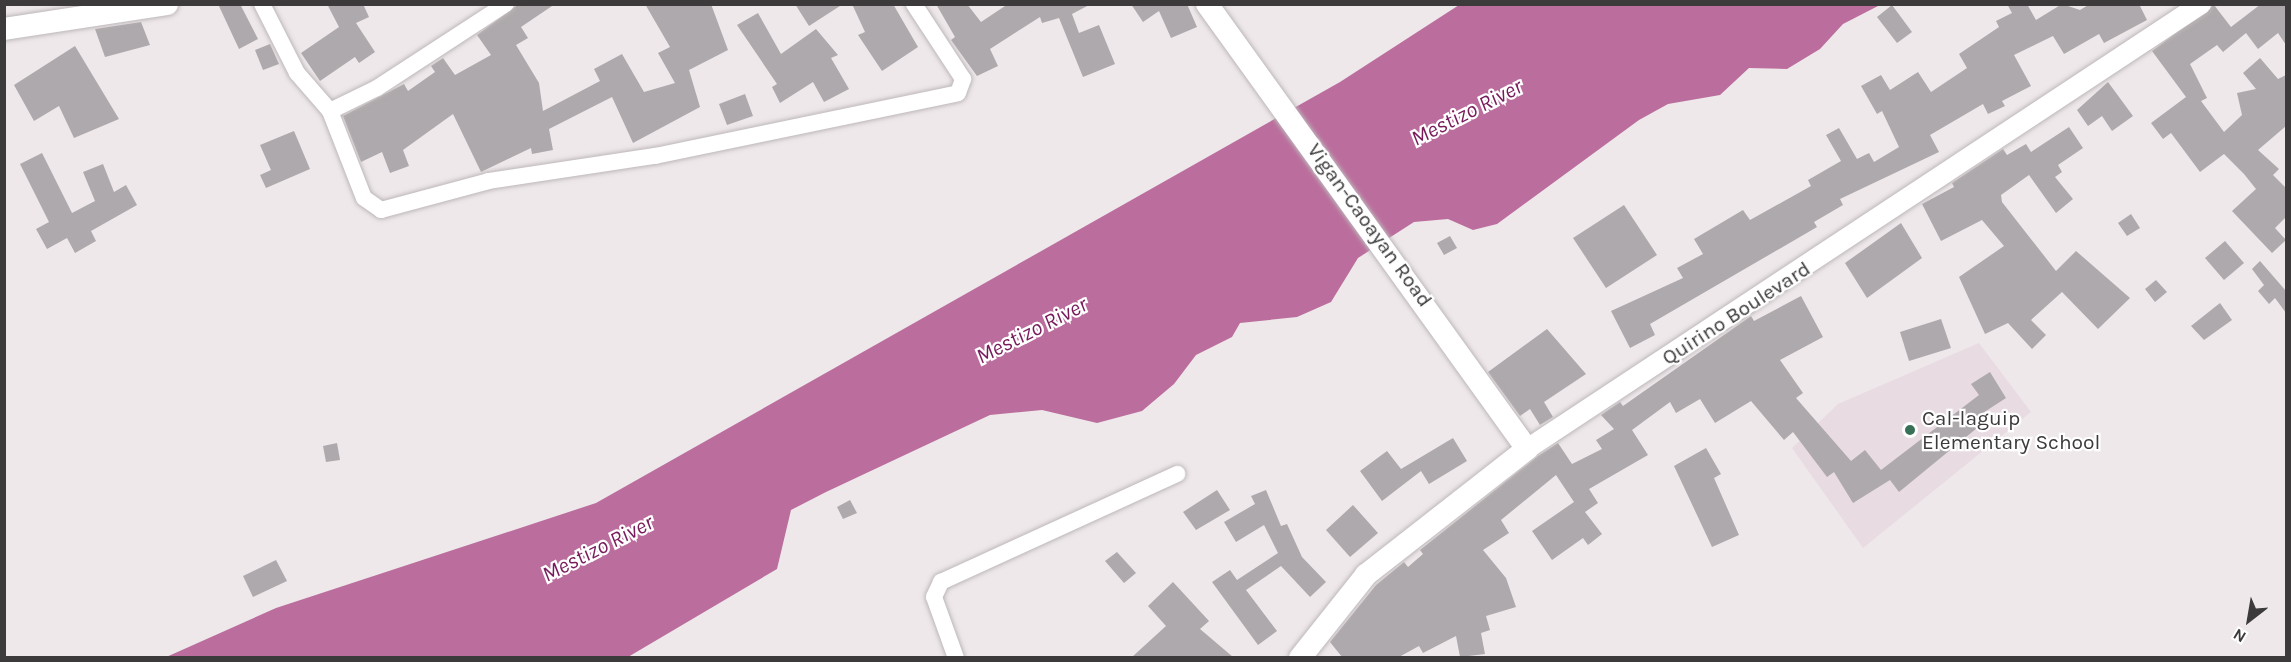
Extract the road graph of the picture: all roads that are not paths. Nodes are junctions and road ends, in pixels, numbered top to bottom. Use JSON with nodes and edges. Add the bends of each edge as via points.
{"nodes":[{"id":1,"x":167,"y":4,"type":"edge"},
{"id":2,"x":262,"y":4,"type":"edge"},
{"id":3,"x":506,"y":4,"type":"edge"},
{"id":4,"x":914,"y":4,"type":"edge"},
{"id":5,"x":1207,"y":4,"type":"edge"},
{"id":6,"x":2201,"y":4,"type":"edge"},
{"id":7,"x":4,"y":29,"type":"edge"},
{"id":8,"x":330,"y":111,"type":"junction"},
{"id":9,"x":1527,"y":449,"type":"junction"},
{"id":10,"x":1177,"y":474,"type":"dead end"},
{"id":11,"x":956,"y":657,"type":"edge"},
{"id":12,"x":1300,"y":657,"type":"edge"}],
"edges":[{"from":1,"to":7,"type":"main road"},
{"from":2,"to":8,"type":"street","via":[[297,73]]},
{"from":3,"to":8,"type":"street","via":[[377,88]]},
{"from":4,"to":8,"type":"street","via":[[963,79],[958,93],[655,156],[489,181],[381,210],[364,198]]},
{"from":5,"to":9,"type":"main road","name":"Vigan-Caoayan Road","via":[[1254,63]]},
{"from":6,"to":9,"type":"street","name":"Quirino Boulevard"},
{"from":9,"to":12,"type":"main road","name":"Quirino Boulevard","via":[[1366,575]]},
{"from":10,"to":11,"type":"street","via":[[941,582],[934,597]]}]}
